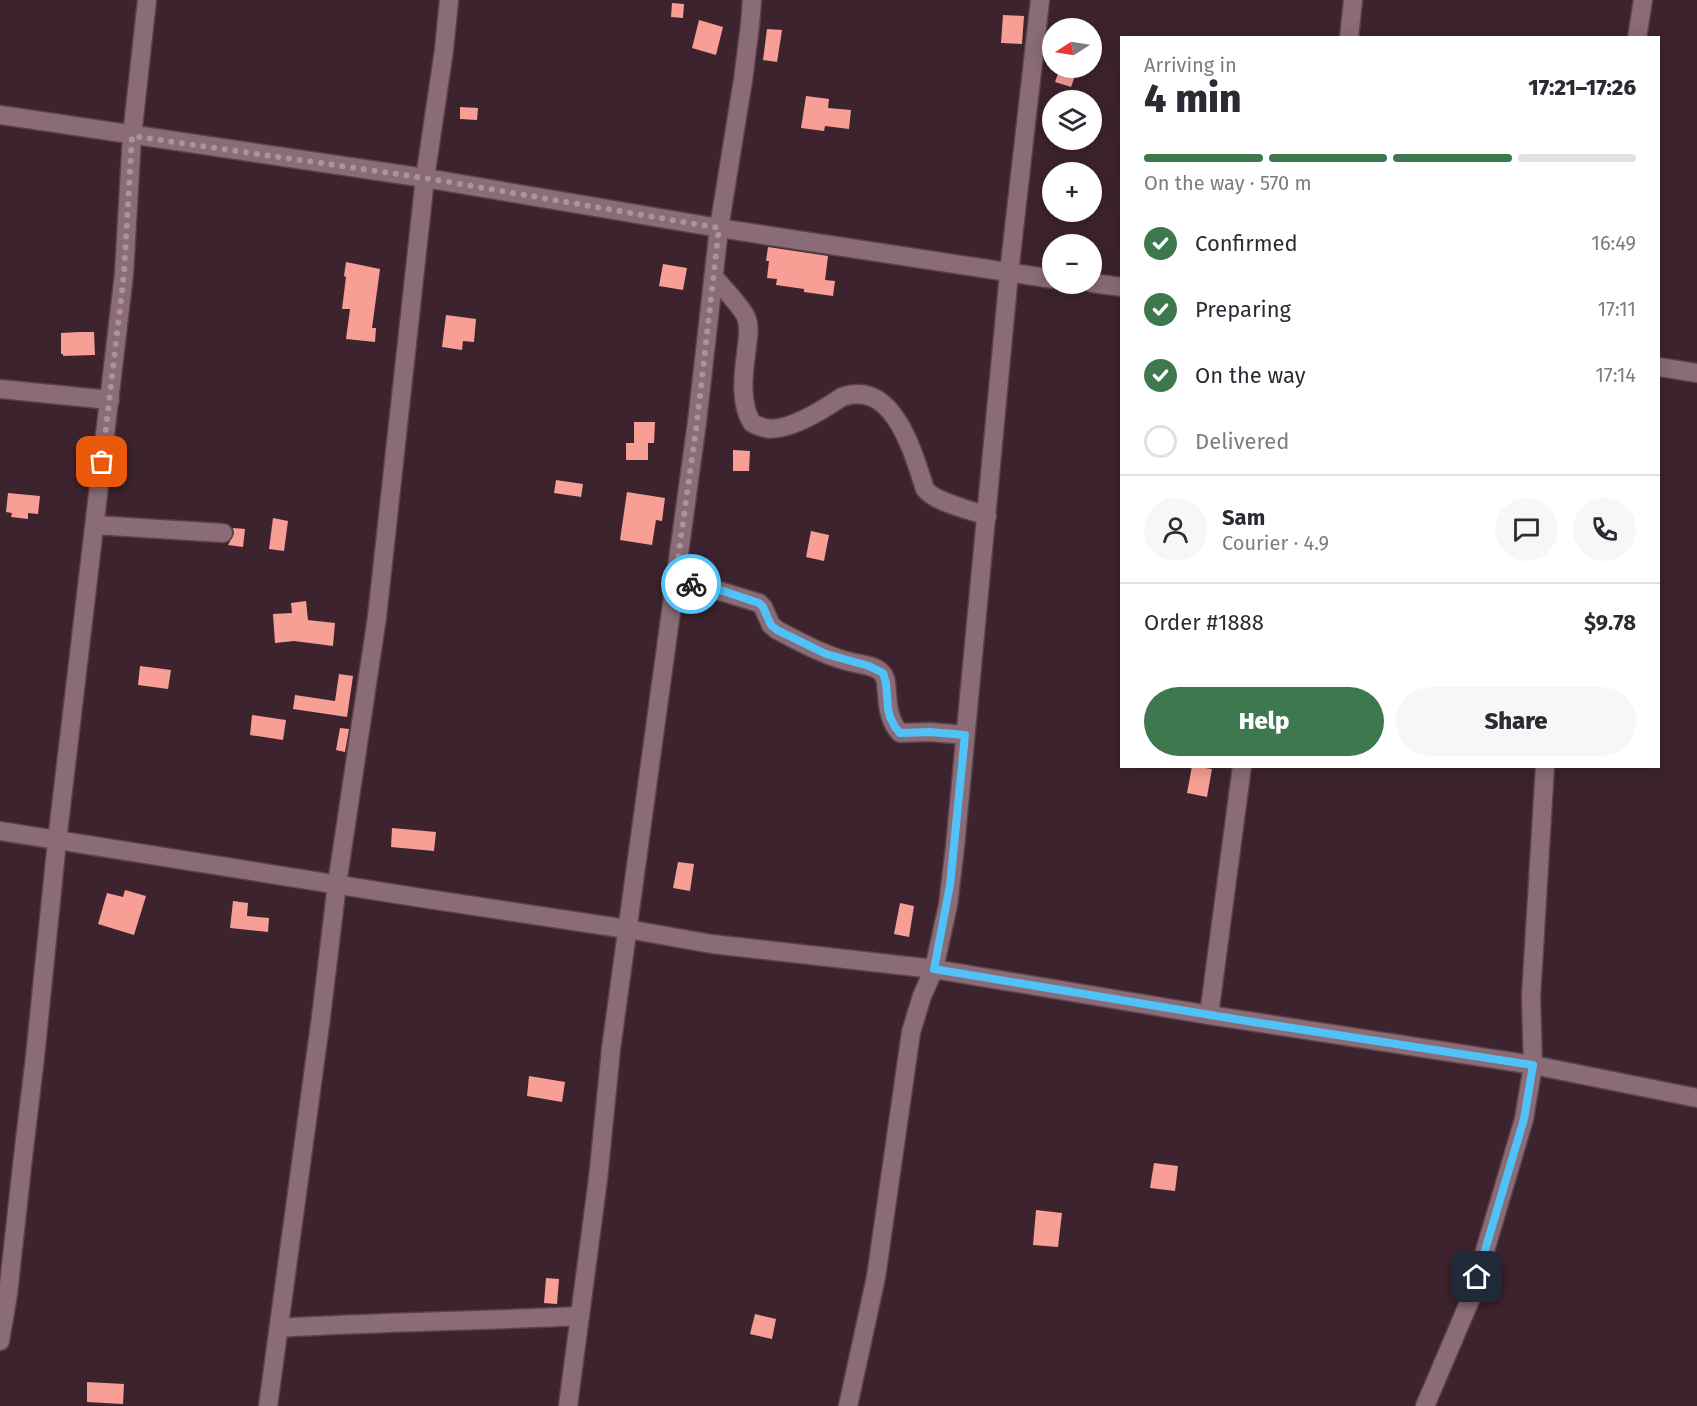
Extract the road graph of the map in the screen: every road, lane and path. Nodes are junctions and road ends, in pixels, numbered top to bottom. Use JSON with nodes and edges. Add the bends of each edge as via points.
{"nodes":[{"id":1,"x":147,"y":0,"type":"edge"},
{"id":2,"x":449,"y":0,"type":"edge"},
{"id":3,"x":752,"y":0,"type":"edge"},
{"id":4,"x":1040,"y":0,"type":"edge"},
{"id":5,"x":1353,"y":0,"type":"edge"},
{"id":6,"x":1643,"y":0,"type":"edge"},
{"id":7,"x":1349,"y":36,"type":"edge"},
{"id":8,"x":1637,"y":36,"type":"edge"},
{"id":9,"x":0,"y":115,"type":"edge"},
{"id":10,"x":132,"y":136,"type":"junction"},
{"id":11,"x":425,"y":178,"type":"junction"},
{"id":12,"x":719,"y":228,"type":"junction"},
{"id":13,"x":1009,"y":273,"type":"junction"},
{"id":14,"x":714,"y":277,"type":"junction"},
{"id":15,"x":1042,"y":278,"type":"edge"},
{"id":16,"x":1102,"y":284,"type":"edge"},
{"id":17,"x":1120,"y":287,"type":"edge"},
{"id":18,"x":1660,"y":367,"type":"edge"},
{"id":19,"x":1697,"y":373,"type":"edge"},
{"id":20,"x":0,"y":389,"type":"edge"},
{"id":21,"x":110,"y":400,"type":"junction"},
{"id":22,"x":987,"y":516,"type":"junction"},
{"id":23,"x":95,"y":525,"type":"junction"},
{"id":24,"x":223,"y":533,"type":"dead end"},
{"id":25,"x":675,"y":580,"type":"junction"},
{"id":26,"x":965,"y":735,"type":"junction"},
{"id":27,"x":1242,"y":768,"type":"edge"},
{"id":28,"x":1545,"y":768,"type":"edge"},
{"id":29,"x":0,"y":831,"type":"edge"},
{"id":30,"x":57,"y":840,"type":"junction"},
{"id":31,"x":337,"y":884,"type":"junction"},
{"id":32,"x":627,"y":929,"type":"junction"},
{"id":33,"x":934,"y":969,"type":"junction"},
{"id":34,"x":1209,"y":1015,"type":"junction"},
{"id":35,"x":1533,"y":1065,"type":"junction"},
{"id":36,"x":1697,"y":1098,"type":"edge"},
{"id":37,"x":580,"y":1316,"type":"junction"},
{"id":38,"x":279,"y":1328,"type":"junction"},
{"id":39,"x":0,"y":1341,"type":"edge"},
{"id":40,"x":268,"y":1406,"type":"edge"},
{"id":41,"x":568,"y":1406,"type":"edge"},
{"id":42,"x":848,"y":1406,"type":"edge"},
{"id":43,"x":1425,"y":1406,"type":"edge"}],
"edges":[{"from":1,"to":10,"type":"street"},
{"from":2,"to":11,"type":"street"},
{"from":3,"to":12,"type":"street"},
{"from":4,"to":13,"type":"street"},
{"from":5,"to":7,"type":"street"},
{"from":6,"to":8,"type":"street"},
{"from":9,"to":10,"type":"street"},
{"from":10,"to":11,"type":"street"},
{"from":10,"to":21,"type":"street","via":[[124,274]]},
{"from":11,"to":12,"type":"street"},
{"from":11,"to":31,"type":"street","via":[[377,617]]},
{"from":12,"to":13,"type":"street"},
{"from":12,"to":14,"type":"street"},
{"from":13,"to":15,"type":"street"},
{"from":13,"to":22,"type":"street"},
{"from":14,"to":22,"type":"street","via":[[746,315],[749,333],[745,404],[752,423],[768,429],[786,426],[804,421],[848,395],[871,397],[893,414],[903,430],[928,494]]},
{"from":14,"to":25,"type":"street"},
{"from":16,"to":17,"type":"street"},
{"from":18,"to":19,"type":"street"},
{"from":20,"to":21,"type":"street"},
{"from":21,"to":23,"type":"street"},
{"from":22,"to":26,"type":"street"},
{"from":23,"to":24,"type":"street"},
{"from":23,"to":30,"type":"street"},
{"from":25,"to":26,"type":"street","via":[[759,603],[777,630],[826,654],[881,671],[886,680],[890,717],[900,733]]},
{"from":25,"to":32,"type":"street"},
{"from":26,"to":33,"type":"street","via":[[948,905]]},
{"from":27,"to":34,"type":"street"},
{"from":28,"to":35,"type":"street","via":[[1531,998]]},
{"from":29,"to":30,"type":"street"},
{"from":30,"to":31,"type":"street"},
{"from":30,"to":39,"type":"street"},
{"from":31,"to":32,"type":"street"},
{"from":31,"to":38,"type":"street"},
{"from":32,"to":33,"type":"street","via":[[712,944]]},
{"from":32,"to":37,"type":"street"},
{"from":33,"to":34,"type":"street"},
{"from":33,"to":42,"type":"street","via":[[911,1032],[876,1277]]},
{"from":34,"to":35,"type":"street"},
{"from":35,"to":36,"type":"street"},
{"from":35,"to":43,"type":"street","via":[[1524,1119],[1471,1298]]},
{"from":37,"to":38,"type":"street"},
{"from":37,"to":41,"type":"street"},
{"from":38,"to":40,"type":"street"}]}
